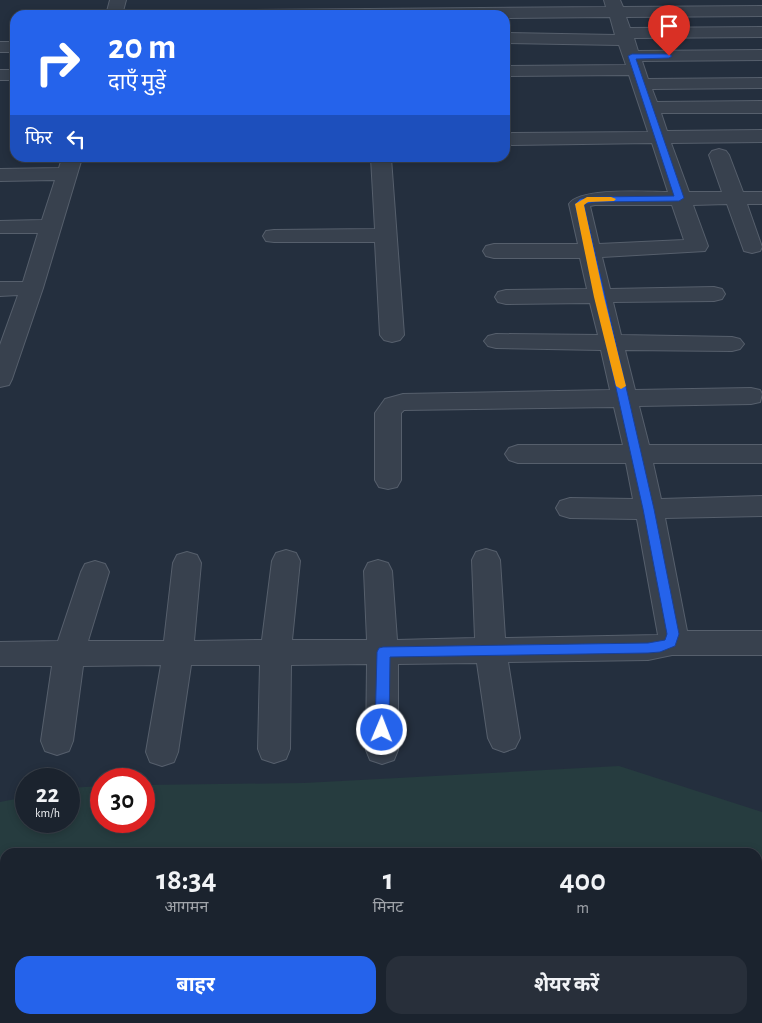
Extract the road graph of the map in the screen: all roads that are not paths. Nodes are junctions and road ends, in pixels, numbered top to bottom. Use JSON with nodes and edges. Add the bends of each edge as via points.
{"nodes":[{"id":1,"x":302,"y":0,"type":"edge"},
{"id":2,"x":615,"y":6,"type":"edge"},
{"id":3,"x":281,"y":10,"type":"edge"},
{"id":4,"x":510,"y":10,"type":"edge"},
{"id":5,"x":762,"y":11,"type":"edge"},
{"id":6,"x":762,"y":32,"type":"edge"},
{"id":7,"x":510,"y":39,"type":"edge"},
{"id":8,"x":762,"y":55,"type":"edge"},
{"id":9,"x":632,"y":57,"type":"junction"},
{"id":10,"x":510,"y":70,"type":"edge"},
{"id":11,"x":762,"y":83,"type":"edge"},
{"id":12,"x":762,"y":107,"type":"edge"},
{"id":13,"x":649,"y":108,"type":"junction"},
{"id":14,"x":658,"y":136,"type":"junction"},
{"id":15,"x":762,"y":136,"type":"edge"},
{"id":16,"x":512,"y":139,"type":"dead end"},
{"id":17,"x":719,"y":155,"type":"dead end"},
{"id":18,"x":381,"y":162,"type":"edge"},
{"id":19,"x":70,"y":166,"type":"edge"},
{"id":20,"x":0,"y":175,"type":"edge"},
{"id":21,"x":679,"y":198,"type":"junction"},
{"id":22,"x":734,"y":198,"type":"junction"},
{"id":23,"x":762,"y":198,"type":"edge"},
{"id":24,"x":51,"y":226,"type":"junction"},
{"id":25,"x":0,"y":227,"type":"edge"},
{"id":26,"x":385,"y":235,"type":"junction"},
{"id":27,"x":274,"y":236,"type":"dead end"},
{"id":28,"x":752,"y":246,"type":"dead end"},
{"id":29,"x":494,"y":251,"type":"dead end"},
{"id":30,"x":590,"y":251,"type":"junction"},
{"id":31,"x":32,"y":288,"type":"junction"},
{"id":32,"x":0,"y":289,"type":"edge"},
{"id":33,"x":714,"y":294,"type":"dead end"},
{"id":34,"x":506,"y":297,"type":"dead end"},
{"id":35,"x":599,"y":297,"type":"junction"},
{"id":36,"x":392,"y":335,"type":"dead end"},
{"id":37,"x":496,"y":341,"type":"dead end"},
{"id":38,"x":610,"y":343,"type":"junction"},
{"id":39,"x":732,"y":344,"type":"dead end"},
{"id":40,"x":2,"y":365,"type":"edge"},
{"id":41,"x":751,"y":396,"type":"dead end"},
{"id":42,"x":625,"y":399,"type":"junction"},
{"id":43,"x":518,"y":454,"type":"dead end"},
{"id":44,"x":637,"y":454,"type":"junction"},
{"id":45,"x":762,"y":454,"type":"edge"},
{"id":46,"x":388,"y":480,"type":"dead end"},
{"id":47,"x":762,"y":506,"type":"edge"},
{"id":48,"x":570,"y":508,"type":"dead end"},
{"id":49,"x":648,"y":509,"type":"junction"},
{"id":50,"x":486,"y":560,"type":"dead end"},
{"id":51,"x":286,"y":561,"type":"dead end"},
{"id":52,"x":187,"y":563,"type":"dead end"},
{"id":53,"x":378,"y":571,"type":"dead end"},
{"id":54,"x":95,"y":572,"type":"dead end"},
{"id":55,"x":671,"y":643,"type":"junction"},
{"id":56,"x":762,"y":643,"type":"edge"},
{"id":57,"x":491,"y":650,"type":"junction"},
{"id":58,"x":276,"y":652,"type":"junction"},
{"id":59,"x":383,"y":652,"type":"junction"},
{"id":60,"x":69,"y":653,"type":"junction"},
{"id":61,"x":178,"y":653,"type":"junction"},
{"id":62,"x":0,"y":654,"type":"edge"},
{"id":63,"x":504,"y":738,"type":"dead end"},
{"id":64,"x":57,"y":740,"type":"dead end"},
{"id":65,"x":274,"y":749,"type":"dead end"},
{"id":66,"x":382,"y":750,"type":"dead end"},
{"id":67,"x":162,"y":752,"type":"dead end"}],
"edges":[{"from":1,"to":3,"type":"street"},
{"from":2,"to":4,"type":"street"},
{"from":2,"to":5,"type":"street"},
{"from":2,"to":9,"type":"street"},
{"from":6,"to":9,"type":"street"},
{"from":7,"to":9,"type":"street"},
{"from":8,"to":9,"type":"street"},
{"from":9,"to":10,"type":"street"},
{"from":9,"to":11,"type":"street"},
{"from":9,"to":13,"type":"street"},
{"from":12,"to":13,"type":"street"},
{"from":13,"to":14,"type":"street"},
{"from":14,"to":15,"type":"street"},
{"from":14,"to":16,"type":"street"},
{"from":14,"to":21,"type":"street"},
{"from":17,"to":22,"type":"street"},
{"from":18,"to":26,"type":"street"},
{"from":19,"to":20,"type":"street"},
{"from":19,"to":24,"type":"street"},
{"from":21,"to":22,"type":"street"},
{"from":21,"to":30,"type":"street","via":[[580,202]]},
{"from":21,"to":30,"type":"street","via":[[697,246]]},
{"from":22,"to":23,"type":"street"},
{"from":22,"to":28,"type":"street"},
{"from":24,"to":25,"type":"street"},
{"from":24,"to":31,"type":"street"},
{"from":26,"to":27,"type":"street"},
{"from":26,"to":36,"type":"street"},
{"from":29,"to":30,"type":"street"},
{"from":30,"to":35,"type":"street"},
{"from":31,"to":32,"type":"street"},
{"from":31,"to":40,"type":"street"},
{"from":33,"to":35,"type":"street"},
{"from":34,"to":35,"type":"street"},
{"from":35,"to":38,"type":"street"},
{"from":37,"to":38,"type":"street"},
{"from":38,"to":39,"type":"street"},
{"from":38,"to":42,"type":"street"},
{"from":41,"to":42,"type":"street"},
{"from":42,"to":44,"type":"street"},
{"from":42,"to":46,"type":"street","via":[[394,404],[388,413]]},
{"from":43,"to":44,"type":"street"},
{"from":44,"to":45,"type":"street"},
{"from":44,"to":49,"type":"street"},
{"from":47,"to":49,"type":"street"},
{"from":48,"to":49,"type":"street"},
{"from":49,"to":55,"type":"street","via":[[673,634]]},
{"from":50,"to":57,"type":"street"},
{"from":51,"to":58,"type":"street"},
{"from":52,"to":61,"type":"street"},
{"from":53,"to":59,"type":"street"},
{"from":54,"to":60,"type":"street"},
{"from":55,"to":56,"type":"street"},
{"from":55,"to":57,"type":"street","via":[[648,648]]},
{"from":57,"to":59,"type":"street"},
{"from":57,"to":63,"type":"street"},
{"from":58,"to":59,"type":"street"},
{"from":58,"to":61,"type":"street"},
{"from":58,"to":65,"type":"street"},
{"from":59,"to":66,"type":"street"},
{"from":60,"to":61,"type":"street"},
{"from":60,"to":62,"type":"street"},
{"from":60,"to":64,"type":"street"},
{"from":61,"to":67,"type":"street"}]}
